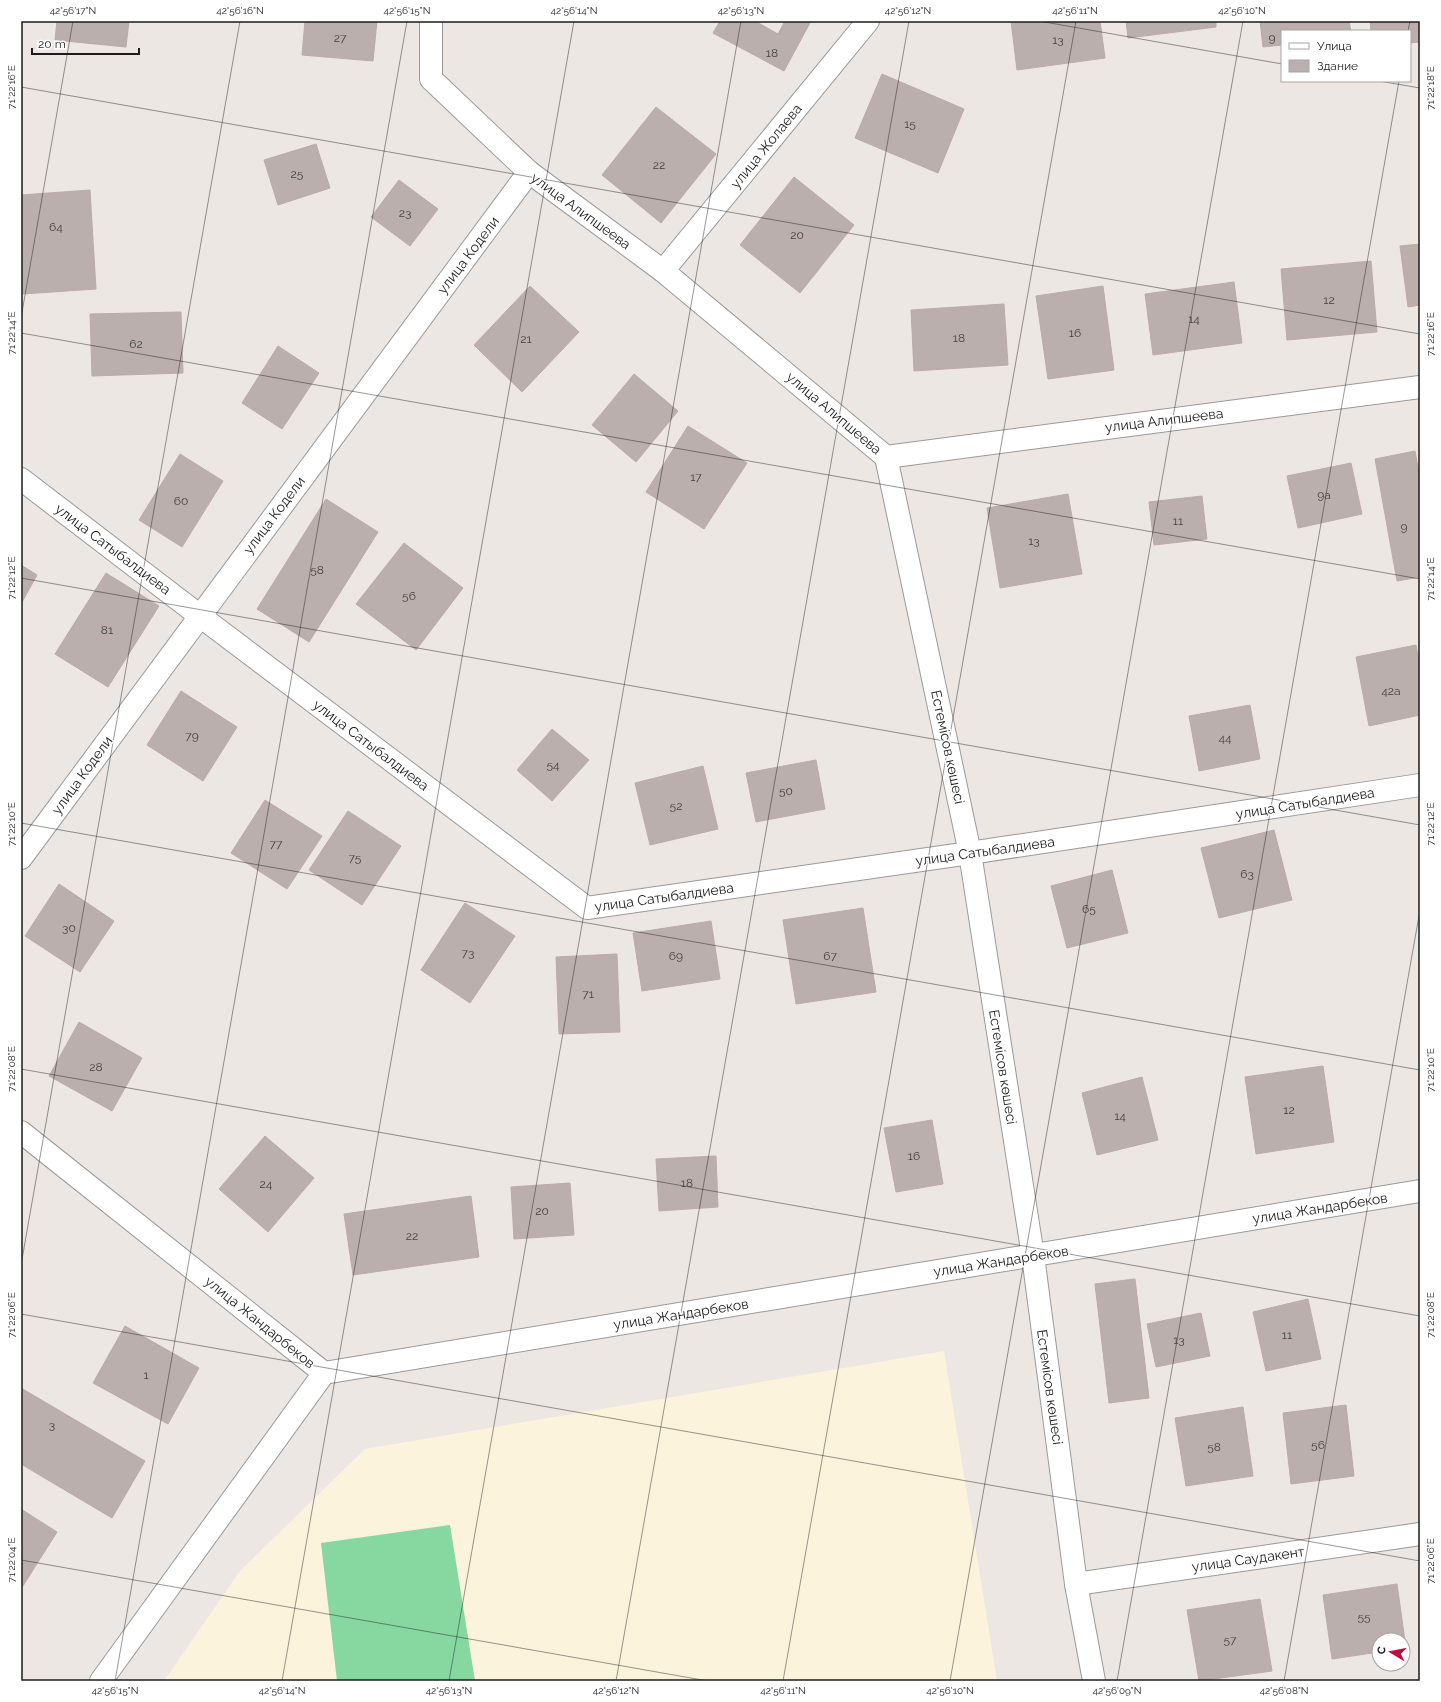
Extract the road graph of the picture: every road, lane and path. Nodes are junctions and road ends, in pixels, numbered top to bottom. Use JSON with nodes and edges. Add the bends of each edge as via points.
{"nodes":[{"id":1,"x":431,"y":21,"type":"edge"},
{"id":2,"x":868,"y":21,"type":"edge"},
{"id":3,"x":529,"y":172,"type":"junction"},
{"id":4,"x":663,"y":272,"type":"junction"},
{"id":5,"x":1420,"y":387,"type":"edge"},
{"id":6,"x":886,"y":457,"type":"junction"},
{"id":7,"x":21,"y":479,"type":"edge"},
{"id":8,"x":200,"y":616,"type":"junction"},
{"id":9,"x":1420,"y":786,"type":"edge"},
{"id":10,"x":970,"y":853,"type":"junction"},
{"id":11,"x":21,"y":858,"type":"edge"},
{"id":12,"x":21,"y":1132,"type":"edge"},
{"id":13,"x":1420,"y":1191,"type":"edge"},
{"id":14,"x":1033,"y":1256,"type":"junction"},
{"id":15,"x":324,"y":1373,"type":"junction"},
{"id":16,"x":1420,"y":1534,"type":"edge"},
{"id":17,"x":1076,"y":1584,"type":"junction"},
{"id":18,"x":101,"y":1681,"type":"edge"},
{"id":19,"x":1094,"y":1681,"type":"edge"}],
"edges":[{"from":1,"to":3,"type":"street","name":"улица Алипшеева","via":[[431,79]]},
{"from":2,"to":4,"type":"street","name":"улица Жолаева"},
{"from":3,"to":4,"type":"street","name":"улица Алипшеева"},
{"from":3,"to":8,"type":"street","name":"улица Кодели"},
{"from":4,"to":6,"type":"street","name":"улица Алипшеева"},
{"from":5,"to":6,"type":"street","name":"улица Алипшеева"},
{"from":6,"to":10,"type":"street","name":"Естемісов көшесі"},
{"from":7,"to":8,"type":"street","name":"улица Сатыбалдиева"},
{"from":8,"to":10,"type":"street","name":"улица Сатыбалдиева","via":[[587,908]]},
{"from":8,"to":11,"type":"street","name":"улица Кодели"},
{"from":9,"to":10,"type":"street","name":"улица Сатыбалдиева"},
{"from":10,"to":14,"type":"street","name":"Естемісов көшесі"},
{"from":12,"to":15,"type":"street","name":"улица Жандарбеков"},
{"from":13,"to":14,"type":"street","name":"улица Жандарбеков"},
{"from":14,"to":15,"type":"street","name":"улица Жандарбеков"},
{"from":14,"to":17,"type":"street","name":"Естемісов көшесі"},
{"from":15,"to":18,"type":"street"},
{"from":16,"to":17,"type":"street","name":"улица Саудакент"},
{"from":17,"to":19,"type":"street","name":"Естемісов көшесі"}]}
